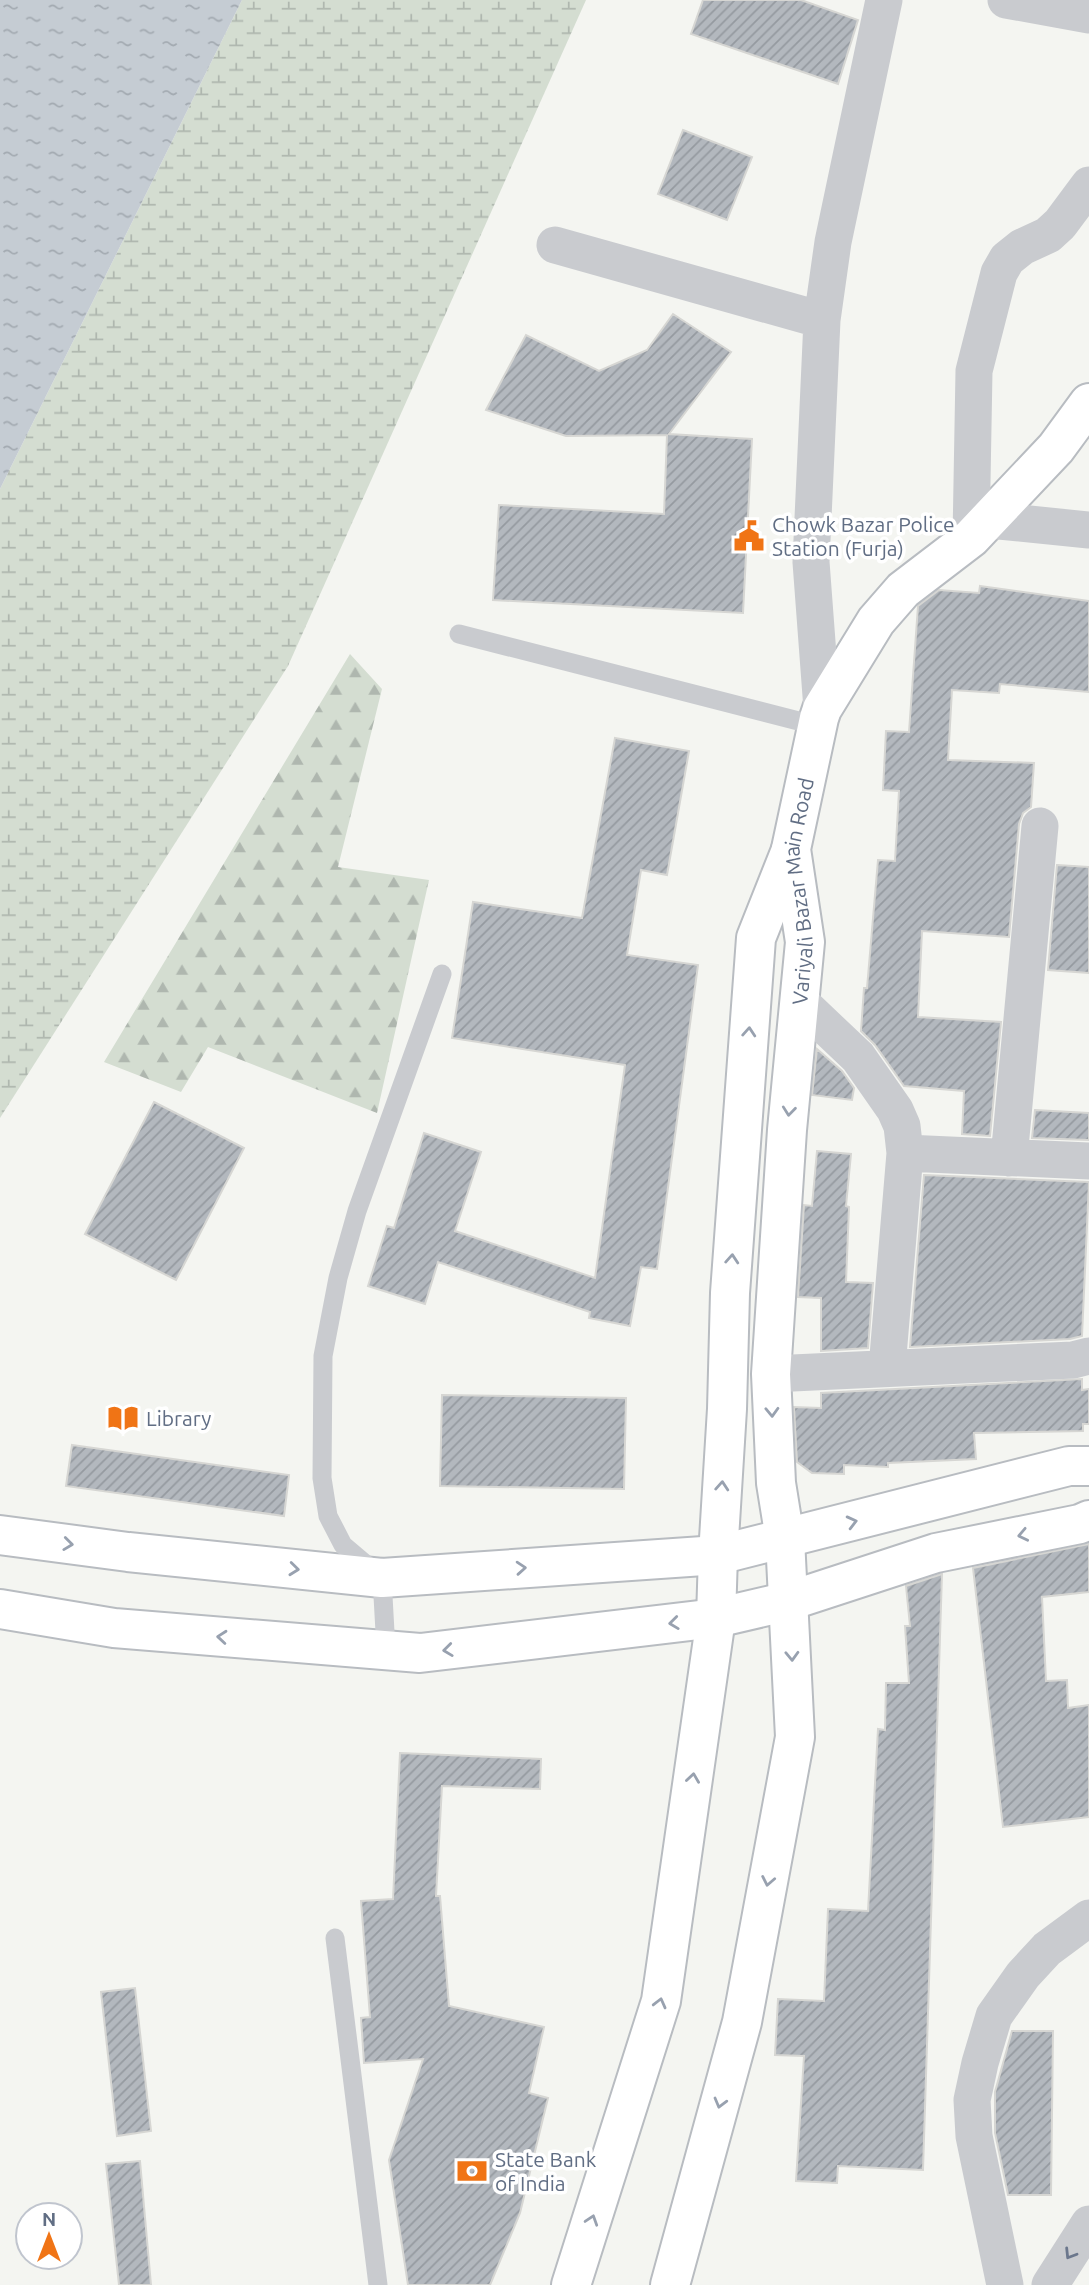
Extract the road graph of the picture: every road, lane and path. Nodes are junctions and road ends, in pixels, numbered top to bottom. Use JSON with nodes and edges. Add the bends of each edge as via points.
{"nodes":[{"id":1,"x":884,"y":0,"type":"edge"},
{"id":2,"x":1006,"y":0,"type":"edge"},
{"id":3,"x":1089,"y":15,"type":"edge"},
{"id":4,"x":1089,"y":185,"type":"edge"},
{"id":5,"x":555,"y":245,"type":"dead end"},
{"id":6,"x":822,"y":320,"type":"junction"},
{"id":7,"x":1089,"y":403,"type":"edge"},
{"id":8,"x":980,"y":529,"type":"junction"},
{"id":9,"x":1089,"y":530,"type":"edge"},
{"id":10,"x":458,"y":634,"type":"dead end"},
{"id":11,"x":820,"y":717,"type":"junction"},
{"id":12,"x":1040,"y":826,"type":"dead end"},
{"id":13,"x":791,"y":849,"type":"junction"},
{"id":14,"x":442,"y":974,"type":"dead end"},
{"id":15,"x":800,"y":1002,"type":"junction"},
{"id":16,"x":905,"y":1153,"type":"junction"},
{"id":17,"x":1009,"y":1158,"type":"junction"},
{"id":18,"x":1089,"y":1161,"type":"edge"},
{"id":19,"x":1089,"y":1356,"type":"edge"},
{"id":20,"x":887,"y":1368,"type":"junction"},
{"id":21,"x":771,"y":1374,"type":"junction"},
{"id":22,"x":1089,"y":1466,"type":"edge"},
{"id":23,"x":1089,"y":1520,"type":"edge"},
{"id":24,"x":0,"y":1535,"type":"edge"},
{"id":25,"x":785,"y":1539,"type":"junction"},
{"id":26,"x":718,"y":1555,"type":"junction"},
{"id":27,"x":382,"y":1578,"type":"junction"},
{"id":28,"x":789,"y":1601,"type":"junction"},
{"id":29,"x":0,"y":1609,"type":"edge"},
{"id":30,"x":716,"y":1618,"type":"junction"},
{"id":31,"x":386,"y":1650,"type":"junction"},
{"id":32,"x":1089,"y":1918,"type":"edge"},
{"id":33,"x":335,"y":1938,"type":"dead end"},
{"id":34,"x":1089,"y":2224,"type":"edge"},
{"id":35,"x":378,"y":2285,"type":"edge"},
{"id":36,"x":571,"y":2285,"type":"edge"},
{"id":37,"x":670,"y":2285,"type":"edge"},
{"id":38,"x":1005,"y":2285,"type":"edge"},
{"id":39,"x":1050,"y":2285,"type":"edge"}],
"edges":[{"from":1,"to":6,"type":"street","via":[[832,242]]},
{"from":2,"to":3,"type":"street"},
{"from":4,"to":8,"type":"street","via":[[1060,224],[1021,247],[999,273],[974,371]]},
{"from":5,"to":6,"type":"street"},
{"from":6,"to":11,"type":"street","via":[[811,562]]},
{"from":7,"to":8,"type":"main road","name":"Variyali Bazar Main Road","via":[[1056,448]]},
{"from":8,"to":9,"type":"street"},
{"from":8,"to":11,"type":"main road","name":"Variyali Bazar Main Road","via":[[903,590],[876,621]]},
{"from":10,"to":11,"type":"lane"},
{"from":11,"to":13,"type":"main road","name":"Variyali Bazar Main Road"},
{"from":12,"to":17,"type":"street"},
{"from":13,"to":15,"type":"main road","name":"Variyali Bazar Main Road","via":[[805,942]]},
{"from":26,"to":13,"type":"main road","one_way":true,"via":[[730,1293],[756,938]]},
{"from":14,"to":27,"type":"lane","via":[[357,1211],[323,1356],[322,1478],[328,1516],[343,1545]]},
{"from":15,"to":16,"type":"street","via":[[858,1057],[895,1110]]},
{"from":15,"to":21,"type":"main road","name":"Variyali Bazar Main Road","one_way":true},
{"from":16,"to":17,"type":"street"},
{"from":16,"to":20,"type":"street"},
{"from":17,"to":18,"type":"street"},
{"from":19,"to":20,"type":"street"},
{"from":20,"to":21,"type":"street"},
{"from":21,"to":25,"type":"main road","name":"Variyali Bazar Main Road","one_way":true,"via":[[776,1483]]},
{"from":25,"to":22,"type":"main road","one_way":true,"via":[[1069,1466]]},
{"from":23,"to":28,"type":"main road","one_way":true,"via":[[936,1553]]},
{"from":24,"to":27,"type":"main road","one_way":true},
{"from":25,"to":26,"type":"main road"},
{"from":25,"to":28,"type":"main road","name":"Variyali Bazar Main Road"},
{"from":27,"to":26,"type":"main road","one_way":true},
{"from":26,"to":30,"type":"main road"},
{"from":27,"to":31,"type":"lane"},
{"from":28,"to":30,"type":"main road"},
{"from":28,"to":37,"type":"main road","name":"Variyali Bazar Main Road","one_way":true,"via":[[795,1737],[742,2022]]},
{"from":31,"to":29,"type":"main road","one_way":true,"via":[[114,1628]]},
{"from":30,"to":31,"type":"main road","one_way":true,"via":[[421,1653]]},
{"from":36,"to":30,"type":"main road","one_way":true,"via":[[661,2001]]},
{"from":32,"to":38,"type":"street","via":[[1047,1949],[1023,1975],[994,2016],[980,2063],[972,2101],[974,2136]]},
{"from":33,"to":35,"type":"lane"},
{"from":34,"to":39,"type":"street","one_way":true}]}
